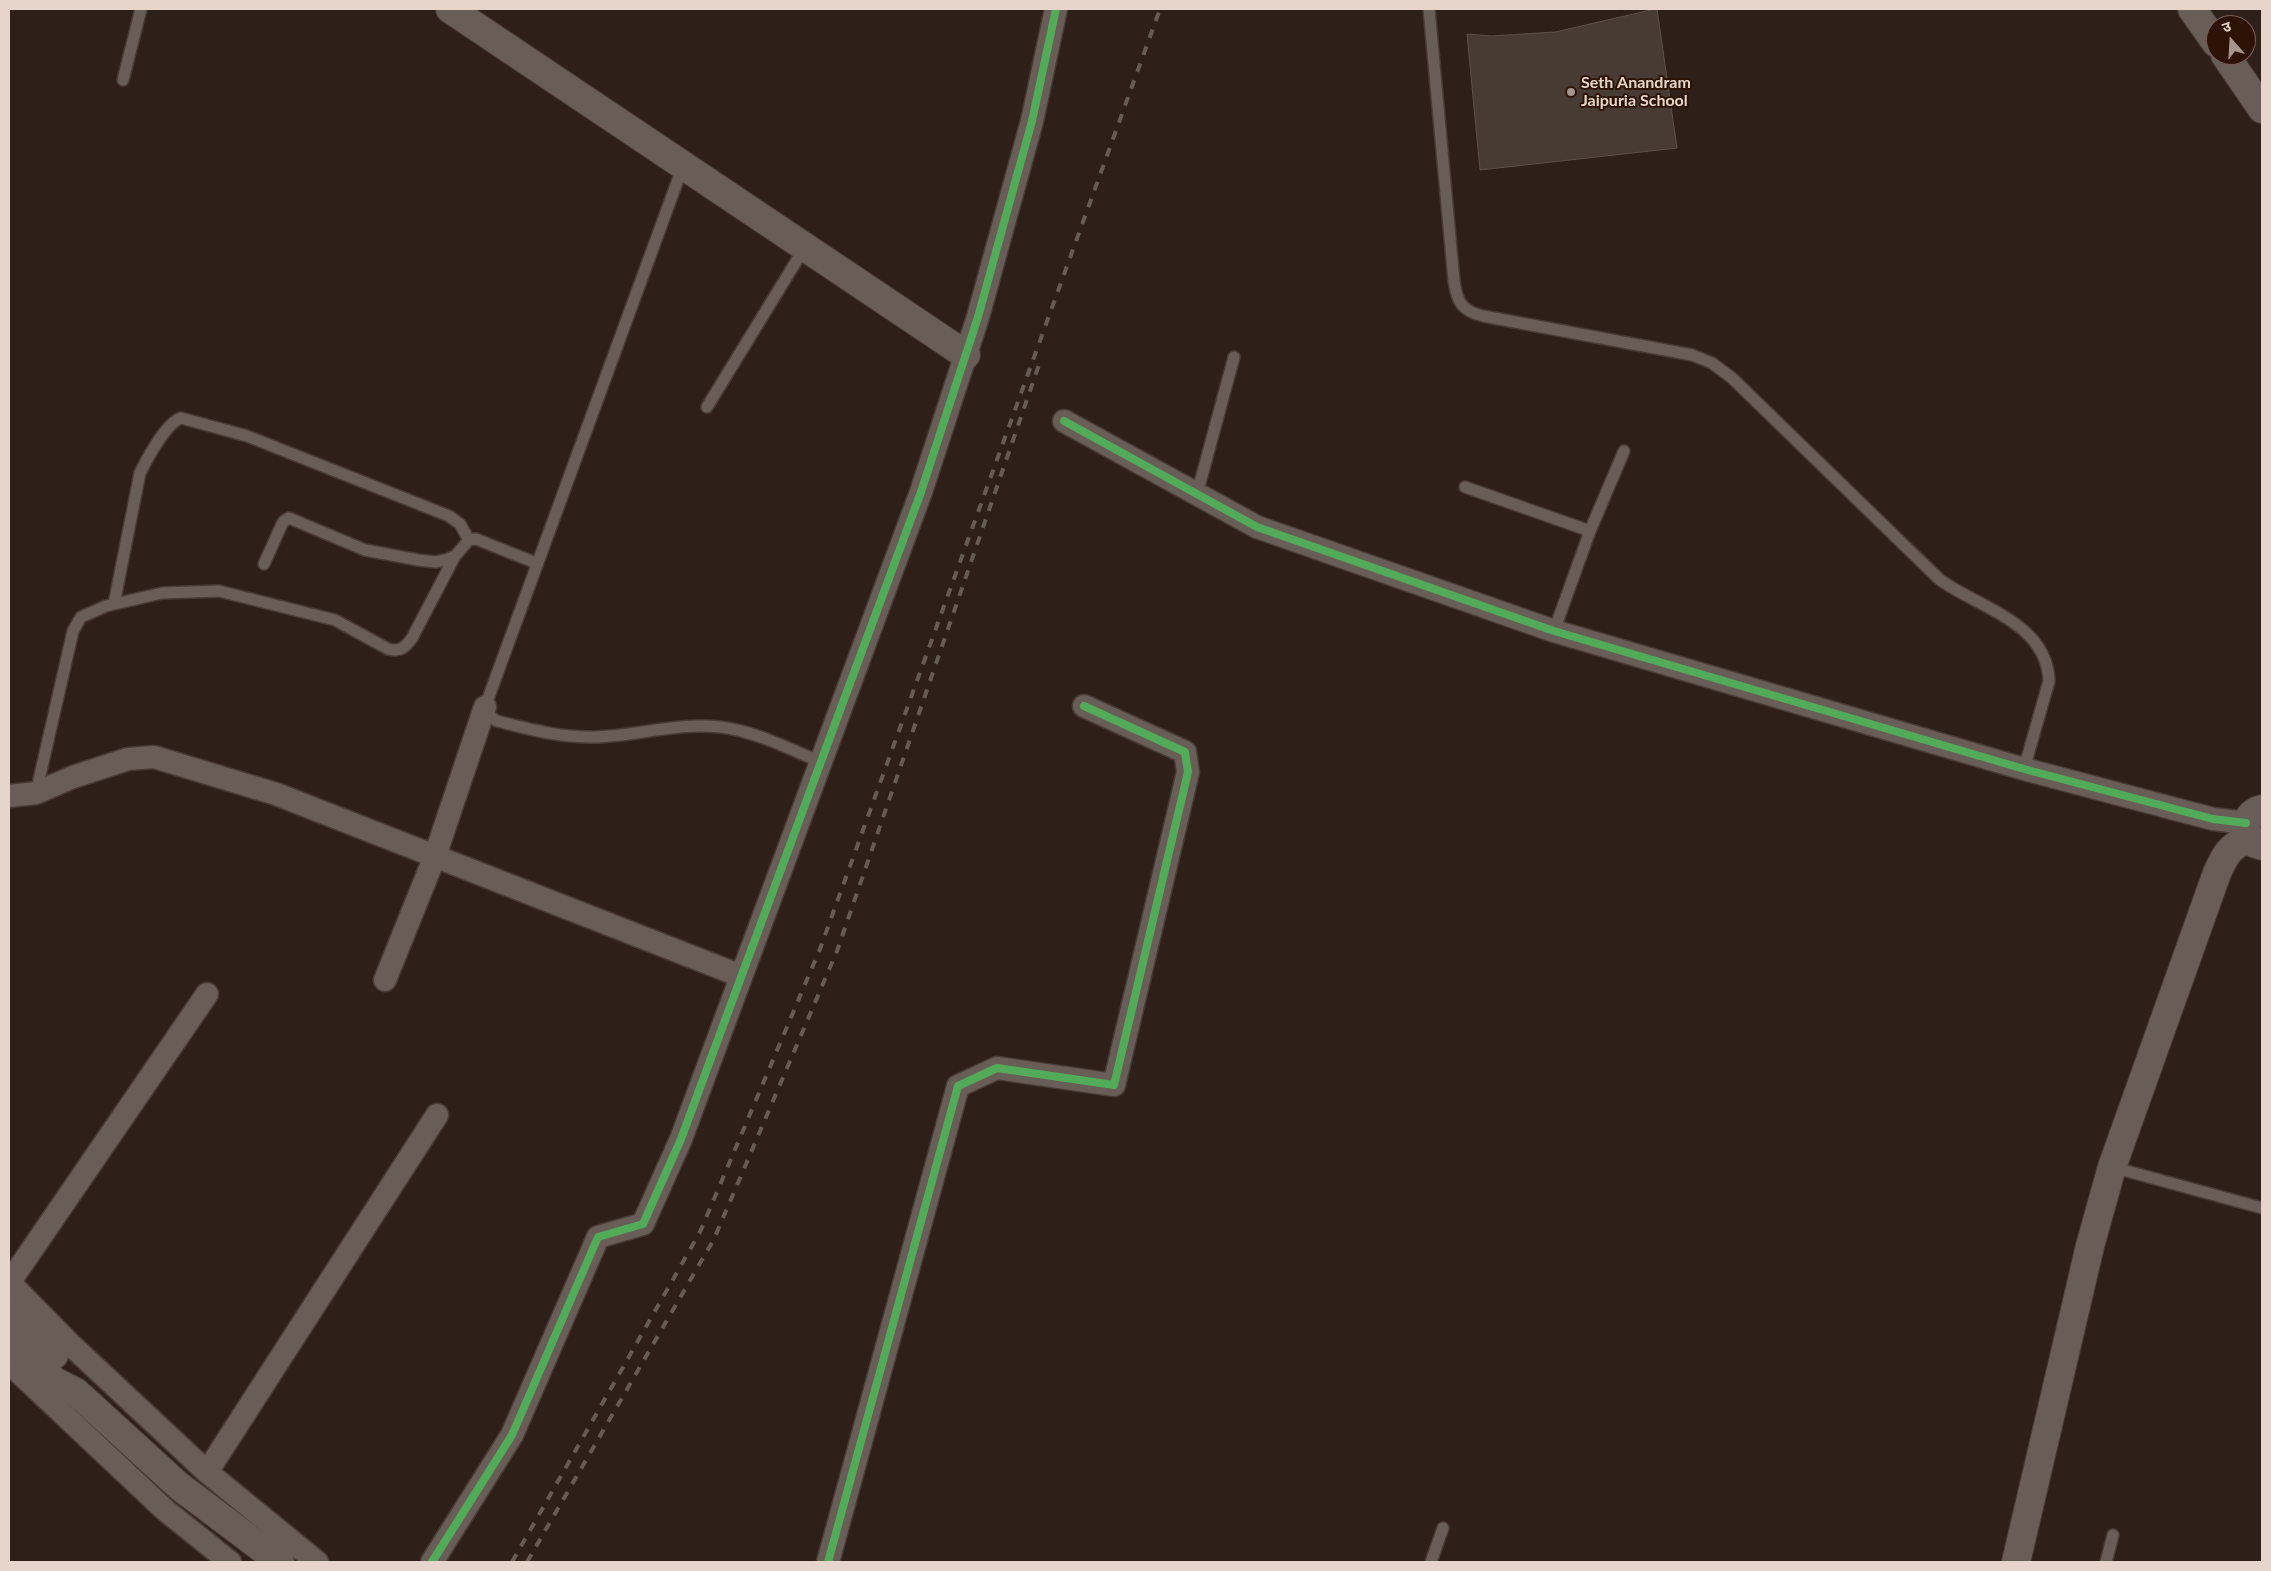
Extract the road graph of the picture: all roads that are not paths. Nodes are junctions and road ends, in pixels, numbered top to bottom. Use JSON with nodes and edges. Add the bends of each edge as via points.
{"nodes":[{"id":1,"x":141,"y":9,"type":"edge"},
{"id":2,"x":450,"y":9,"type":"edge"},
{"id":3,"x":1056,"y":9,"type":"edge"},
{"id":4,"x":1429,"y":9,"type":"edge"},
{"id":5,"x":2192,"y":9,"type":"edge"},
{"id":6,"x":2206,"y":29,"type":"edge"},
{"id":7,"x":2231,"y":65,"type":"edge"},
{"id":8,"x":2254,"y":65,"type":"edge"},
{"id":9,"x":2262,"y":76,"type":"edge"},
{"id":10,"x":123,"y":80,"type":"dead end"},
{"id":11,"x":2262,"y":109,"type":"edge"},
{"id":12,"x":683,"y":166,"type":"junction"},
{"id":13,"x":805,"y":247,"type":"junction"},
{"id":14,"x":966,"y":355,"type":"junction"},
{"id":15,"x":1234,"y":357,"type":"dead end"},
{"id":16,"x":707,"y":407,"type":"dead end"},
{"id":17,"x":1064,"y":421,"type":"dead end"},
{"id":18,"x":1624,"y":452,"type":"dead end"},
{"id":19,"x":1464,"y":486,"type":"dead end"},
{"id":20,"x":1197,"y":494,"type":"junction"},
{"id":21,"x":1590,"y":531,"type":"junction"},
{"id":22,"x":469,"y":540,"type":"junction"},
{"id":23,"x":454,"y":556,"type":"junction"},
{"id":24,"x":536,"y":562,"type":"junction"},
{"id":25,"x":264,"y":564,"type":"dead end"},
{"id":26,"x":114,"y":604,"type":"junction"},
{"id":27,"x":1554,"y":631,"type":"junction"},
{"id":28,"x":1084,"y":706,"type":"dead end"},
{"id":29,"x":485,"y":707,"type":"junction"},
{"id":30,"x":821,"y":762,"type":"junction"},
{"id":31,"x":2024,"y":769,"type":"junction"},
{"id":32,"x":36,"y":793,"type":"junction"},
{"id":33,"x":9,"y":796,"type":"edge"},
{"id":34,"x":2257,"y":822,"type":"edge"},
{"id":35,"x":435,"y":856,"type":"junction"},
{"id":36,"x":741,"y":976,"type":"junction"},
{"id":37,"x":384,"y":980,"type":"dead end"},
{"id":38,"x":207,"y":994,"type":"dead end"},
{"id":39,"x":437,"y":1115,"type":"dead end"},
{"id":40,"x":2112,"y":1167,"type":"junction"},
{"id":41,"x":2262,"y":1208,"type":"edge"},
{"id":42,"x":9,"y":1283,"type":"edge"},
{"id":43,"x":9,"y":1309,"type":"edge"},
{"id":44,"x":9,"y":1336,"type":"edge"},
{"id":45,"x":9,"y":1363,"type":"edge"},
{"id":46,"x":76,"y":1392,"type":"junction"},
{"id":47,"x":207,"y":1472,"type":"junction"},
{"id":48,"x":1443,"y":1528,"type":"dead end"},
{"id":49,"x":2113,"y":1535,"type":"dead end"},
{"id":50,"x":230,"y":1562,"type":"edge"},
{"id":51,"x":280,"y":1562,"type":"edge"},
{"id":52,"x":317,"y":1562,"type":"edge"},
{"id":53,"x":432,"y":1562,"type":"edge"},
{"id":54,"x":828,"y":1562,"type":"edge"},
{"id":55,"x":1431,"y":1562,"type":"edge"},
{"id":56,"x":2016,"y":1562,"type":"edge"},
{"id":57,"x":2106,"y":1562,"type":"edge"}],
"edges":[{"from":1,"to":10,"type":"lane"},
{"from":2,"to":12,"type":"street"},
{"from":3,"to":14,"type":"street","via":[[1032,121]]},
{"from":4,"to":31,"type":"lane","via":[[1454,281],[1464,307],[1483,316],[1692,355],[1712,363],[1732,378],[1939,579],[2010,621],[2042,649],[2049,681]]},
{"from":5,"to":6,"type":"street"},
{"from":7,"to":11,"type":"street"},
{"from":8,"to":9,"type":"street"},
{"from":12,"to":13,"type":"street"},
{"from":12,"to":24,"type":"lane"},
{"from":13,"to":14,"type":"street"},
{"from":13,"to":16,"type":"lane"},
{"from":14,"to":30,"type":"street","via":[[922,492]]},
{"from":15,"to":20,"type":"lane"},
{"from":17,"to":20,"type":"street"},
{"from":18,"to":21,"type":"lane"},
{"from":19,"to":21,"type":"lane"},
{"from":20,"to":27,"type":"street","via":[[1257,527]]},
{"from":21,"to":27,"type":"lane"},
{"from":22,"to":23,"type":"lane"},
{"from":22,"to":24,"type":"lane","via":[[480,540]]},
{"from":22,"to":26,"type":"lane","via":[[460,524],[449,516],[247,436],[181,418],[173,422],[140,473]]},
{"from":23,"to":25,"type":"lane","via":[[436,562],[365,550],[289,518],[282,524]]},
{"from":23,"to":26,"type":"lane","via":[[412,638],[406,646],[396,650],[335,620],[219,591],[162,593]]},
{"from":24,"to":29,"type":"lane"},
{"from":26,"to":32,"type":"lane","via":[[90,612],[76,623]]},
{"from":27,"to":31,"type":"street"},
{"from":28,"to":54,"type":"street","via":[[1186,752],[1188,772],[1114,1085],[998,1068],[958,1086]]},
{"from":29,"to":30,"type":"lane","via":[[489,716],[497,721],[578,737],[722,727],[762,738]]},
{"from":29,"to":35,"type":"street"},
{"from":30,"to":36,"type":"street"},
{"from":31,"to":34,"type":"street","via":[[2213,819]]},
{"from":32,"to":33,"type":"street"},
{"from":32,"to":35,"type":"street","via":[[128,759],[154,757],[276,794]]},
{"from":34,"to":40,"type":"street","via":[[2225,854],[2217,873]]},
{"from":35,"to":36,"type":"street"},
{"from":35,"to":37,"type":"street"},
{"from":36,"to":53,"type":"street","via":[[681,1139],[643,1224],[598,1237],[512,1435]]},
{"from":38,"to":42,"type":"street"},
{"from":39,"to":47,"type":"street"},
{"from":40,"to":41,"type":"lane"},
{"from":40,"to":56,"type":"street","via":[[2090,1246]]},
{"from":42,"to":47,"type":"street"},
{"from":43,"to":46,"type":"street","via":[[69,1371]]},
{"from":44,"to":46,"type":"street","via":[[54,1381]]},
{"from":45,"to":50,"type":"street","via":[[165,1510]]},
{"from":46,"to":51,"type":"street","via":[[179,1486]]},
{"from":47,"to":52,"type":"street"},
{"from":48,"to":55,"type":"lane"},
{"from":49,"to":57,"type":"lane"}]}
